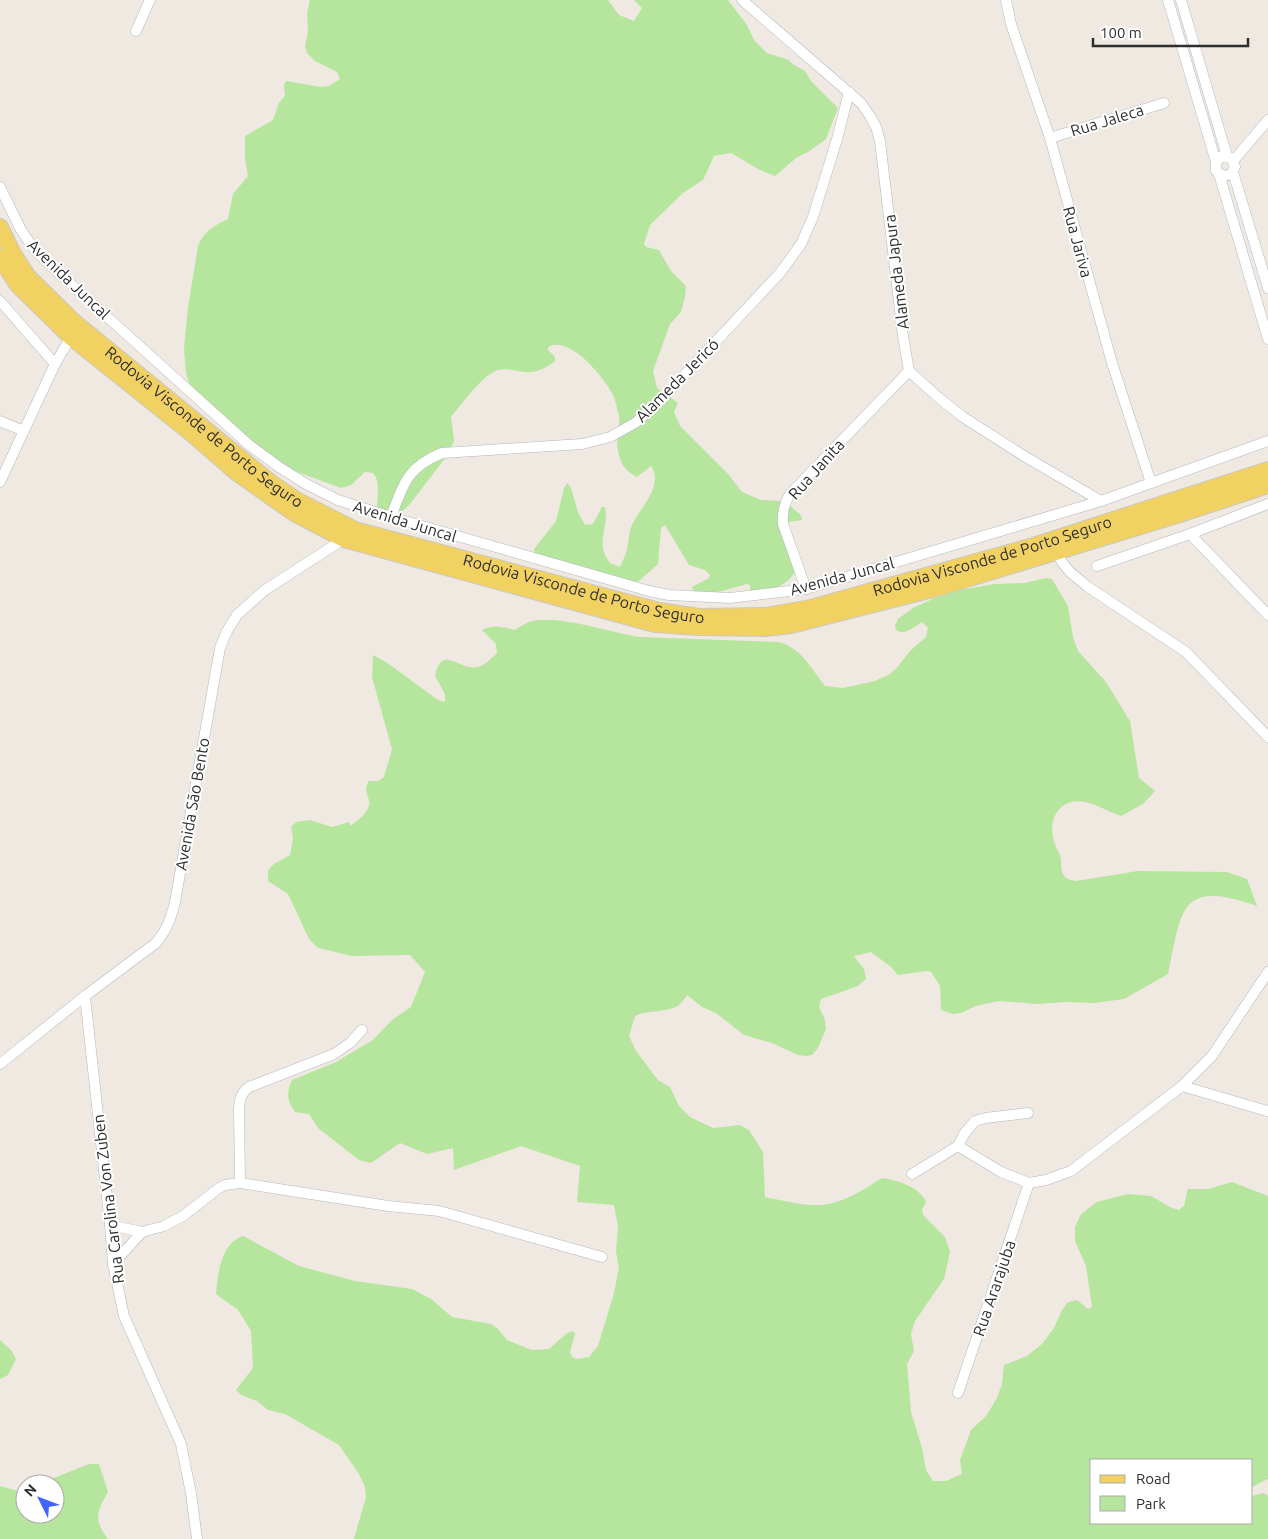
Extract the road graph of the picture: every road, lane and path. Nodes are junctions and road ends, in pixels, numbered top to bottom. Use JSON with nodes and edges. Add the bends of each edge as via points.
{"nodes":[{"id":1,"x":150,"y":0,"type":"edge"},
{"id":2,"x":742,"y":0,"type":"edge"},
{"id":3,"x":1006,"y":0,"type":"edge"},
{"id":4,"x":1168,"y":0,"type":"edge"},
{"id":5,"x":1181,"y":0,"type":"edge"},
{"id":6,"x":136,"y":31,"type":"dead end"},
{"id":7,"x":849,"y":92,"type":"junction"},
{"id":8,"x":1164,"y":103,"type":"dead end"},
{"id":9,"x":1268,"y":120,"type":"edge"},
{"id":10,"x":1050,"y":138,"type":"junction"},
{"id":11,"x":1230,"y":159,"type":"junction"},
{"id":12,"x":1216,"y":162,"type":"junction"},
{"id":13,"x":1233,"y":172,"type":"junction"},
{"id":14,"x":1219,"y":174,"type":"junction"},
{"id":15,"x":0,"y":188,"type":"edge"},
{"id":16,"x":0,"y":227,"type":"edge"},
{"id":17,"x":0,"y":258,"type":"edge"},
{"id":18,"x":1268,"y":288,"type":"edge"},
{"id":19,"x":0,"y":301,"type":"edge"},
{"id":20,"x":71,"y":337,"type":"junction"},
{"id":21,"x":1268,"y":339,"type":"edge"},
{"id":22,"x":55,"y":364,"type":"junction"},
{"id":23,"x":909,"y":371,"type":"junction"},
{"id":24,"x":0,"y":421,"type":"edge"},
{"id":25,"x":24,"y":431,"type":"junction"},
{"id":26,"x":1268,"y":441,"type":"edge"},
{"id":27,"x":1268,"y":470,"type":"edge"},
{"id":28,"x":0,"y":482,"type":"edge"},
{"id":29,"x":1151,"y":483,"type":"junction"},
{"id":30,"x":1268,"y":485,"type":"edge"},
{"id":31,"x":1101,"y":501,"type":"junction"},
{"id":32,"x":1268,"y":504,"type":"edge"},
{"id":33,"x":391,"y":517,"type":"junction"},
{"id":34,"x":349,"y":534,"type":"junction"},
{"id":35,"x":1190,"y":534,"type":"junction"},
{"id":36,"x":1056,"y":552,"type":"junction"},
{"id":37,"x":1097,"y":566,"type":"dead end"},
{"id":38,"x":806,"y":589,"type":"junction"},
{"id":39,"x":1268,"y":615,"type":"edge"},
{"id":40,"x":1268,"y":737,"type":"edge"},
{"id":41,"x":1268,"y":972,"type":"edge"},
{"id":42,"x":85,"y":996,"type":"junction"},
{"id":43,"x":362,"y":1030,"type":"dead end"},
{"id":44,"x":0,"y":1064,"type":"edge"},
{"id":45,"x":1182,"y":1086,"type":"junction"},
{"id":46,"x":1267,"y":1111,"type":"edge"},
{"id":47,"x":1028,"y":1113,"type":"dead end"},
{"id":48,"x":958,"y":1146,"type":"junction"},
{"id":49,"x":912,"y":1174,"type":"dead end"},
{"id":50,"x":240,"y":1183,"type":"junction"},
{"id":51,"x":1030,"y":1183,"type":"junction"},
{"id":52,"x":110,"y":1226,"type":"junction"},
{"id":53,"x":142,"y":1232,"type":"junction"},
{"id":54,"x":602,"y":1257,"type":"dead end"},
{"id":55,"x":112,"y":1264,"type":"junction"},
{"id":56,"x":958,"y":1393,"type":"dead end"},
{"id":57,"x":197,"y":1539,"type":"edge"}],
"edges":[{"from":1,"to":6,"type":"street"},
{"from":2,"to":7,"type":"street","name":"Alameda Japura"},
{"from":3,"to":10,"type":"street","name":"Rua Jariva"},
{"from":4,"to":12,"type":"street"},
{"from":5,"to":11,"type":"street"},
{"from":7,"to":23,"type":"street","name":"Alameda Japura","via":[[870,116],[880,141]]},
{"from":7,"to":33,"type":"street","name":"Alameda Jericó","via":[[813,217],[801,244],[780,273],[660,401],[635,423],[610,437],[582,444],[442,453],[426,459],[402,486]]},
{"from":8,"to":10,"type":"street","name":"Rua Jaleca"},
{"from":9,"to":11,"type":"street"},
{"from":10,"to":29,"type":"street","name":"Rua Jariva","via":[[1112,363]]},
{"from":11,"to":12,"type":"street","via":[[1222,156]]},
{"from":11,"to":13,"type":"street","via":[[1235,167]]},
{"from":12,"to":14,"type":"street"},
{"from":13,"to":14,"type":"street","via":[[1224,176]]},
{"from":13,"to":18,"type":"street"},
{"from":14,"to":21,"type":"street"},
{"from":15,"to":33,"type":"street","name":"Avenida Juncal","via":[[34,249],[248,444],[306,484],[338,500]]},
{"from":16,"to":34,"type":"main road","name":"Rodovia Visconde de Porto Seguro","via":[[28,276],[74,322],[271,483]]},
{"from":17,"to":20,"type":"main road","name":"Rodovia Visconde de Porto Seguro","via":[[18,285]]},
{"from":19,"to":22,"type":"street"},
{"from":20,"to":22,"type":"street"},
{"from":20,"to":34,"type":"main road","name":"Rodovia Visconde de Porto Seguro","via":[[265,494],[294,513]]},
{"from":22,"to":25,"type":"street"},
{"from":23,"to":31,"type":"street","via":[[963,417]]},
{"from":23,"to":38,"type":"street","name":"Rua Janita","via":[[786,500],[782,524]]},
{"from":24,"to":25,"type":"street"},
{"from":25,"to":28,"type":"street"},
{"from":26,"to":29,"type":"street","name":"Avenida Juncal"},
{"from":27,"to":34,"type":"main road","name":"Rodovia Visconde de Porto Seguro","via":[[1030,547],[811,608],[765,616],[698,617],[659,611]]},
{"from":29,"to":31,"type":"street","name":"Avenida Juncal"},
{"from":30,"to":36,"type":"main road","name":"Rodovia Visconde de Porto Seguro"},
{"from":31,"to":38,"type":"street","name":"Avenida Juncal"},
{"from":32,"to":35,"type":"street"},
{"from":33,"to":38,"type":"street","name":"Avenida Juncal","via":[[669,595],[730,598]]},
{"from":34,"to":36,"type":"main road","name":"Rodovia Visconde de Porto Seguro","via":[[655,624],[698,627],[791,625],[937,588]]},
{"from":34,"to":42,"type":"street","name":"Avenida São Bento","via":[[265,590],[237,615],[226,631],[220,648],[176,902],[169,925],[156,943]]},
{"from":35,"to":37,"type":"street"},
{"from":35,"to":39,"type":"street"},
{"from":36,"to":40,"type":"street","via":[[1070,572],[1088,587],[1186,652]]},
{"from":41,"to":45,"type":"street","via":[[1212,1056]]},
{"from":42,"to":44,"type":"street","name":"Avenida São Bento"},
{"from":42,"to":52,"type":"street","name":"Rua Carolina Von Zuben"},
{"from":43,"to":50,"type":"street","via":[[334,1054],[244,1091],[240,1097],[239,1117]]},
{"from":45,"to":46,"type":"street"},
{"from":45,"to":51,"type":"street","via":[[1071,1171]]},
{"from":47,"to":48,"type":"street","via":[[975,1121]]},
{"from":48,"to":49,"type":"street"},
{"from":48,"to":51,"type":"street","via":[[1001,1172]]},
{"from":50,"to":53,"type":"street","via":[[219,1188],[183,1216]]},
{"from":50,"to":54,"type":"street","via":[[439,1211]]},
{"from":51,"to":56,"type":"street","name":"Rua Ararajuba"},
{"from":52,"to":53,"type":"street"},
{"from":52,"to":55,"type":"street","name":"Rua Carolina Von Zuben"},
{"from":53,"to":55,"type":"street"},
{"from":55,"to":57,"type":"street","name":"Rua Carolina Von Zuben","via":[[124,1316],[181,1444]]}]}
